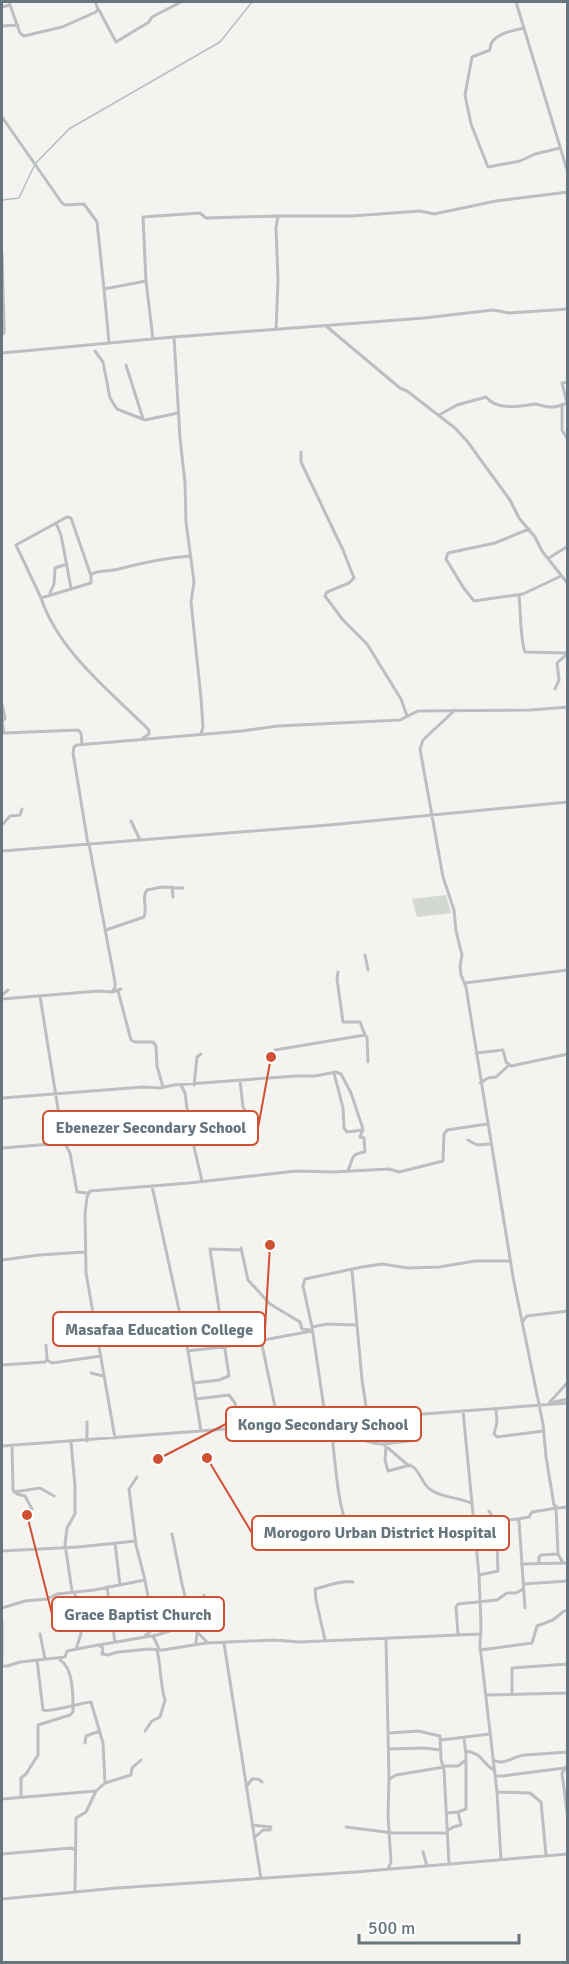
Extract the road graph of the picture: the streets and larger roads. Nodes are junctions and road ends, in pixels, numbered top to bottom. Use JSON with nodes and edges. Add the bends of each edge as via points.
{"nodes":[{"id":1,"x":95,"y":2,"type":"edge"},
{"id":2,"x":181,"y":2,"type":"edge"},
{"id":3,"x":516,"y":2,"type":"edge"},
{"id":4,"x":10,"y":3,"type":"edge"},
{"id":5,"x":2,"y":7,"type":"edge"},
{"id":6,"x":98,"y":9,"type":"junction"},
{"id":7,"x":18,"y":25,"type":"junction"},
{"id":8,"x":2,"y":26,"type":"edge"},
{"id":9,"x":524,"y":28,"type":"junction"},
{"id":10,"x":2,"y":117,"type":"edge"},
{"id":11,"x":560,"y":148,"type":"junction"},
{"id":12,"x":567,"y":173,"type":"edge"},
{"id":13,"x":567,"y":192,"type":"edge"},
{"id":14,"x":278,"y":216,"type":"junction"},
{"id":15,"x":2,"y":254,"type":"edge"},
{"id":16,"x":146,"y":281,"type":"junction"},
{"id":17,"x":104,"y":289,"type":"junction"},
{"id":18,"x":567,"y":309,"type":"edge"},
{"id":19,"x":325,"y":325,"type":"junction"},
{"id":20,"x":276,"y":330,"type":"junction"},
{"id":21,"x":2,"y":334,"type":"edge"},
{"id":22,"x":174,"y":337,"type":"junction"},
{"id":23,"x":153,"y":339,"type":"junction"},
{"id":24,"x":109,"y":343,"type":"junction"},
{"id":25,"x":95,"y":351,"type":"dead end"},
{"id":26,"x":2,"y":353,"type":"edge"},
{"id":27,"x":126,"y":365,"type":"dead end"},
{"id":28,"x":567,"y":382,"type":"edge"},
{"id":29,"x":562,"y":405,"type":"junction"},
{"id":30,"x":179,"y":413,"type":"junction"},
{"id":31,"x":439,"y":415,"type":"junction"},
{"id":32,"x":143,"y":419,"type":"junction"},
{"id":33,"x":567,"y":440,"type":"edge"},
{"id":34,"x":301,"y":452,"type":"dead end"},
{"id":35,"x":56,"y":523,"type":"junction"},
{"id":36,"x":529,"y":529,"type":"junction"},
{"id":37,"x":567,"y":546,"type":"edge"},
{"id":38,"x":190,"y":556,"type":"junction"},
{"id":39,"x":548,"y":558,"type":"junction"},
{"id":40,"x":67,"y":564,"type":"junction"},
{"id":41,"x":91,"y":574,"type":"junction"},
{"id":42,"x":561,"y":576,"type":"junction"},
{"id":43,"x":567,"y":584,"type":"edge"},
{"id":44,"x":71,"y":588,"type":"junction"},
{"id":45,"x":49,"y":594,"type":"junction"},
{"id":46,"x":519,"y":595,"type":"junction"},
{"id":47,"x":41,"y":598,"type":"junction"},
{"id":48,"x":567,"y":653,"type":"edge"},
{"id":49,"x":555,"y":689,"type":"dead end"},
{"id":50,"x":2,"y":704,"type":"edge"},
{"id":51,"x":567,"y":707,"type":"edge"},
{"id":52,"x":455,"y":710,"type":"junction"},
{"id":53,"x":407,"y":716,"type":"junction"},
{"id":54,"x":149,"y":731,"type":"junction"},
{"id":55,"x":201,"y":734,"type":"junction"},
{"id":56,"x":156,"y":738,"type":"junction"},
{"id":57,"x":142,"y":739,"type":"junction"},
{"id":58,"x":82,"y":744,"type":"junction"},
{"id":59,"x":567,"y":802,"type":"edge"},
{"id":60,"x":22,"y":809,"type":"dead end"},
{"id":61,"x":432,"y":815,"type":"junction"},
{"id":62,"x":131,"y":821,"type":"dead end"},
{"id":63,"x":2,"y":825,"type":"edge"},
{"id":64,"x":140,"y":840,"type":"junction"},
{"id":65,"x":89,"y":844,"type":"junction"},
{"id":66,"x":2,"y":851,"type":"edge"},
{"id":67,"x":172,"y":887,"type":"junction"},
{"id":68,"x":183,"y":888,"type":"dead end"},
{"id":69,"x":173,"y":897,"type":"dead end"},
{"id":70,"x":106,"y":930,"type":"junction"},
{"id":71,"x":365,"y":955,"type":"dead end"},
{"id":72,"x":368,"y":970,"type":"dead end"},
{"id":73,"x":567,"y":970,"type":"edge"},
{"id":74,"x":338,"y":972,"type":"dead end"},
{"id":75,"x":464,"y":983,"type":"junction"},
{"id":76,"x":8,"y":990,"type":"dead end"},
{"id":77,"x":112,"y":992,"type":"junction"},
{"id":78,"x":40,"y":996,"type":"junction"},
{"id":79,"x":2,"y":997,"type":"edge"},
{"id":80,"x":365,"y":1035,"type":"junction"},
{"id":81,"x":275,"y":1050,"type":"dead end"},
{"id":82,"x":477,"y":1053,"type":"junction"},
{"id":83,"x":201,"y":1054,"type":"dead end"},
{"id":84,"x":567,"y":1054,"type":"edge"},
{"id":85,"x":368,"y":1062,"type":"dead end"},
{"id":86,"x":508,"y":1066,"type":"junction"},
{"id":87,"x":334,"y":1073,"type":"junction"},
{"id":88,"x":240,"y":1081,"type":"junction"},
{"id":89,"x":480,"y":1083,"type":"junction"},
{"id":90,"x":181,"y":1085,"type":"junction"},
{"id":91,"x":194,"y":1085,"type":"junction"},
{"id":92,"x":163,"y":1087,"type":"junction"},
{"id":93,"x":56,"y":1095,"type":"junction"},
{"id":94,"x":2,"y":1098,"type":"edge"},
{"id":95,"x":487,"y":1124,"type":"junction"},
{"id":96,"x":363,"y":1130,"type":"junction"},
{"id":97,"x":468,"y":1140,"type":"dead end"},
{"id":98,"x":64,"y":1143,"type":"junction"},
{"id":99,"x":490,"y":1144,"type":"junction"},
{"id":100,"x":194,"y":1145,"type":"junction"},
{"id":101,"x":2,"y":1148,"type":"edge"},
{"id":102,"x":347,"y":1171,"type":"junction"},
{"id":103,"x":202,"y":1181,"type":"junction"},
{"id":104,"x":152,"y":1186,"type":"junction"},
{"id":105,"x":88,"y":1193,"type":"junction"},
{"id":106,"x":85,"y":1252,"type":"junction"},
{"id":107,"x":2,"y":1260,"type":"edge"},
{"id":108,"x":511,"y":1261,"type":"junction"},
{"id":109,"x":352,"y":1270,"type":"junction"},
{"id":110,"x":567,"y":1311,"type":"edge"},
{"id":111,"x":522,"y":1322,"type":"junction"},
{"id":112,"x":357,"y":1325,"type":"junction"},
{"id":113,"x":312,"y":1329,"type":"junction"},
{"id":114,"x":261,"y":1340,"type":"junction"},
{"id":115,"x":46,"y":1344,"type":"dead end"},
{"id":116,"x":223,"y":1346,"type":"junction"},
{"id":117,"x":189,"y":1351,"type":"junction"},
{"id":118,"x":101,"y":1356,"type":"junction"},
{"id":119,"x":47,"y":1360,"type":"junction"},
{"id":120,"x":2,"y":1365,"type":"edge"},
{"id":121,"x":91,"y":1373,"type":"dead end"},
{"id":122,"x":104,"y":1376,"type":"junction"},
{"id":123,"x":567,"y":1382,"type":"edge"},
{"id":124,"x":194,"y":1383,"type":"junction"},
{"id":125,"x":196,"y":1399,"type":"junction"},
{"id":126,"x":567,"y":1401,"type":"edge"},
{"id":127,"x":547,"y":1404,"type":"junction"},
{"id":128,"x":539,"y":1406,"type":"junction"},
{"id":129,"x":496,"y":1410,"type":"junction"},
{"id":130,"x":463,"y":1411,"type":"junction"},
{"id":131,"x":368,"y":1419,"type":"junction"},
{"id":132,"x":87,"y":1422,"type":"dead end"},
{"id":133,"x":326,"y":1422,"type":"junction"},
{"id":134,"x":332,"y":1424,"type":"junction"},
{"id":135,"x":279,"y":1426,"type":"junction"},
{"id":136,"x":242,"y":1428,"type":"junction"},
{"id":137,"x":201,"y":1431,"type":"junction"},
{"id":138,"x":544,"y":1431,"type":"junction"},
{"id":139,"x":115,"y":1438,"type":"junction"},
{"id":140,"x":359,"y":1439,"type":"junction"},
{"id":141,"x":87,"y":1441,"type":"junction"},
{"id":142,"x":409,"y":1441,"type":"dead end"},
{"id":143,"x":71,"y":1442,"type":"junction"},
{"id":144,"x":383,"y":1444,"type":"junction"},
{"id":145,"x":12,"y":1445,"type":"junction"},
{"id":146,"x":2,"y":1446,"type":"edge"},
{"id":147,"x":387,"y":1448,"type":"dead end"},
{"id":148,"x":410,"y":1466,"type":"junction"},
{"id":149,"x":137,"y":1477,"type":"dead end"},
{"id":150,"x":14,"y":1492,"type":"junction"},
{"id":151,"x":54,"y":1496,"type":"dead end"},
{"id":152,"x":471,"y":1503,"type":"junction"},
{"id":153,"x":567,"y":1507,"type":"edge"},
{"id":154,"x":557,"y":1508,"type":"junction"},
{"id":155,"x":32,"y":1509,"type":"dead end"},
{"id":156,"x":489,"y":1511,"type":"dead end"},
{"id":157,"x":518,"y":1519,"type":"junction"},
{"id":158,"x":491,"y":1522,"type":"junction"},
{"id":159,"x":474,"y":1523,"type":"junction"},
{"id":160,"x":172,"y":1534,"type":"dead end"},
{"id":161,"x":136,"y":1541,"type":"junction"},
{"id":162,"x":115,"y":1543,"type":"junction"},
{"id":163,"x":65,"y":1547,"type":"junction"},
{"id":164,"x":2,"y":1551,"type":"edge"},
{"id":165,"x":558,"y":1554,"type":"junction"},
{"id":166,"x":539,"y":1563,"type":"junction"},
{"id":167,"x":565,"y":1563,"type":"edge"},
{"id":168,"x":521,"y":1564,"type":"junction"},
{"id":169,"x":478,"y":1575,"type":"junction"},
{"id":170,"x":145,"y":1580,"type":"junction"},
{"id":171,"x":567,"y":1581,"type":"edge"},
{"id":172,"x":353,"y":1582,"type":"dead end"},
{"id":173,"x":120,"y":1585,"type":"junction"},
{"id":174,"x":523,"y":1586,"type":"junction"},
{"id":175,"x":106,"y":1587,"type":"junction"},
{"id":176,"x":73,"y":1592,"type":"junction"},
{"id":177,"x":204,"y":1595,"type":"dead end"},
{"id":178,"x":479,"y":1601,"type":"junction"},
{"id":179,"x":2,"y":1608,"type":"edge"},
{"id":180,"x":525,"y":1608,"type":"dead end"},
{"id":181,"x":188,"y":1609,"type":"junction"},
{"id":182,"x":567,"y":1611,"type":"edge"},
{"id":183,"x":2,"y":1621,"type":"edge"},
{"id":184,"x":192,"y":1624,"type":"junction"},
{"id":185,"x":198,"y":1633,"type":"junction"},
{"id":186,"x":40,"y":1634,"type":"dead end"},
{"id":187,"x":481,"y":1634,"type":"junction"},
{"id":188,"x":458,"y":1635,"type":"junction"},
{"id":189,"x":144,"y":1636,"type":"junction"},
{"id":190,"x":153,"y":1636,"type":"junction"},
{"id":191,"x":386,"y":1639,"type":"junction"},
{"id":192,"x":325,"y":1640,"type":"junction"},
{"id":193,"x":115,"y":1642,"type":"junction"},
{"id":194,"x":224,"y":1643,"type":"junction"},
{"id":195,"x":196,"y":1644,"type":"junction"},
{"id":196,"x":208,"y":1644,"type":"junction"},
{"id":197,"x":99,"y":1645,"type":"junction"},
{"id":198,"x":76,"y":1649,"type":"junction"},
{"id":199,"x":152,"y":1649,"type":"junction"},
{"id":200,"x":158,"y":1650,"type":"junction"},
{"id":201,"x":480,"y":1650,"type":"junction"},
{"id":202,"x":45,"y":1659,"type":"junction"},
{"id":203,"x":59,"y":1659,"type":"junction"},
{"id":204,"x":37,"y":1660,"type":"junction"},
{"id":205,"x":2,"y":1664,"type":"edge"},
{"id":206,"x":567,"y":1664,"type":"edge"},
{"id":207,"x":567,"y":1693,"type":"edge"},
{"id":208,"x":487,"y":1695,"type":"junction"},
{"id":209,"x":512,"y":1695,"type":"junction"},
{"id":210,"x":73,"y":1705,"type":"junction"},
{"id":211,"x":49,"y":1712,"type":"junction"},
{"id":212,"x":57,"y":1718,"type":"junction"},
{"id":213,"x":100,"y":1731,"type":"junction"},
{"id":214,"x":145,"y":1731,"type":"dead end"},
{"id":215,"x":388,"y":1733,"type":"junction"},
{"id":216,"x":490,"y":1734,"type":"junction"},
{"id":217,"x":464,"y":1737,"type":"junction"},
{"id":218,"x":441,"y":1740,"type":"junction"},
{"id":219,"x":85,"y":1743,"type":"dead end"},
{"id":220,"x":389,"y":1749,"type":"junction"},
{"id":221,"x":441,"y":1750,"type":"junction"},
{"id":222,"x":466,"y":1751,"type":"junction"},
{"id":223,"x":567,"y":1752,"type":"edge"},
{"id":224,"x":141,"y":1760,"type":"dead end"},
{"id":225,"x":466,"y":1760,"type":"junction"},
{"id":226,"x":493,"y":1760,"type":"junction"},
{"id":227,"x":566,"y":1766,"type":"edge"},
{"id":228,"x":444,"y":1767,"type":"junction"},
{"id":229,"x":495,"y":1774,"type":"junction"},
{"id":230,"x":389,"y":1779,"type":"junction"},
{"id":231,"x":262,"y":1782,"type":"dead end"},
{"id":232,"x":105,"y":1783,"type":"junction"},
{"id":233,"x":246,"y":1787,"type":"junction"},
{"id":234,"x":96,"y":1791,"type":"junction"},
{"id":235,"x":497,"y":1792,"type":"junction"},
{"id":236,"x":21,"y":1797,"type":"junction"},
{"id":237,"x":2,"y":1798,"type":"edge"},
{"id":238,"x":458,"y":1812,"type":"junction"},
{"id":239,"x":446,"y":1813,"type":"junction"},
{"id":240,"x":567,"y":1820,"type":"edge"},
{"id":241,"x":252,"y":1825,"type":"junction"},
{"id":242,"x":346,"y":1827,"type":"dead end"},
{"id":243,"x":389,"y":1832,"type":"junction"},
{"id":244,"x":447,"y":1832,"type":"junction"},
{"id":245,"x":254,"y":1838,"type":"junction"},
{"id":246,"x":75,"y":1850,"type":"junction"},
{"id":247,"x":423,"y":1852,"type":"dead end"},
{"id":248,"x":2,"y":1854,"type":"edge"},
{"id":249,"x":567,"y":1854,"type":"edge"},
{"id":250,"x":546,"y":1855,"type":"junction"},
{"id":251,"x":501,"y":1860,"type":"junction"},
{"id":252,"x":449,"y":1864,"type":"junction"},
{"id":253,"x":427,"y":1866,"type":"junction"},
{"id":254,"x":388,"y":1869,"type":"junction"},
{"id":255,"x":261,"y":1879,"type":"junction"},
{"id":256,"x":75,"y":1892,"type":"junction"},
{"id":257,"x":2,"y":1899,"type":"edge"}],
"edges":[{"from":1,"to":6,"type":"street"},
{"from":2,"to":6,"type":"street","via":[[116,42]]},
{"from":3,"to":9,"type":"street"},
{"from":4,"to":5,"type":"street"},
{"from":4,"to":7,"type":"street"},
{"from":6,"to":7,"type":"street","via":[[62,27],[27,36],[21,34]]},
{"from":7,"to":8,"type":"street"},
{"from":9,"to":11,"type":"street"},
{"from":9,"to":11,"type":"street","via":[[494,38],[489,50],[472,58],[465,92],[471,124],[489,167]]},
{"from":10,"to":17,"type":"street","via":[[63,204],[84,204],[97,221]]},
{"from":11,"to":12,"type":"street"},
{"from":13,"to":14,"type":"street","via":[[434,214],[420,211]]},
{"from":14,"to":16,"type":"street","via":[[144,216]]},
{"from":14,"to":20,"type":"street"},
{"from":15,"to":21,"type":"street"},
{"from":16,"to":17,"type":"street"},
{"from":16,"to":23,"type":"street"},
{"from":17,"to":24,"type":"street"},
{"from":18,"to":19,"type":"street","via":[[509,313],[493,310]]},
{"from":19,"to":20,"type":"street"},
{"from":19,"to":31,"type":"street","via":[[399,388]]},
{"from":20,"to":22,"type":"street"},
{"from":22,"to":23,"type":"street"},
{"from":22,"to":30,"type":"street"},
{"from":23,"to":24,"type":"street"},
{"from":24,"to":26,"type":"street"},
{"from":25,"to":32,"type":"street","via":[[103,362],[113,404]]},
{"from":27,"to":32,"type":"street"},
{"from":28,"to":29,"type":"street","via":[[562,383],[567,403]]},
{"from":29,"to":31,"type":"street","via":[[510,406],[493,404],[485,397]]},
{"from":29,"to":33,"type":"street","via":[[562,430]]},
{"from":30,"to":32,"type":"street"},
{"from":30,"to":38,"type":"street"},
{"from":31,"to":36,"type":"street","via":[[467,441]]},
{"from":34,"to":53,"type":"street","via":[[301,462],[353,575],[352,581],[325,596],[366,644],[401,699]]},
{"from":35,"to":40,"type":"street"},
{"from":35,"to":41,"type":"street","via":[[72,519]]},
{"from":35,"to":47,"type":"street","via":[[16,545]]},
{"from":36,"to":39,"type":"street"},
{"from":36,"to":46,"type":"street","via":[[445,556],[473,601]]},
{"from":37,"to":39,"type":"street"},
{"from":38,"to":41,"type":"street"},
{"from":38,"to":55,"type":"street"},
{"from":39,"to":42,"type":"street"},
{"from":40,"to":44,"type":"street"},
{"from":40,"to":45,"type":"street","via":[[55,568]]},
{"from":41,"to":44,"type":"street","via":[[91,583]]},
{"from":42,"to":43,"type":"street"},
{"from":42,"to":46,"type":"street"},
{"from":44,"to":45,"type":"street"},
{"from":45,"to":47,"type":"street"},
{"from":46,"to":48,"type":"street","via":[[525,652]]},
{"from":47,"to":54,"type":"street","via":[[63,639],[99,682]]},
{"from":48,"to":49,"type":"street","via":[[556,663],[559,680]]},
{"from":50,"to":58,"type":"street","via":[[4,734],[77,730]]},
{"from":51,"to":52,"type":"street"},
{"from":52,"to":53,"type":"street","via":[[416,711]]},
{"from":52,"to":61,"type":"street","via":[[420,746]]},
{"from":53,"to":55,"type":"street","via":[[400,720]]},
{"from":54,"to":56,"type":"street"},
{"from":54,"to":57,"type":"street"},
{"from":55,"to":56,"type":"street"},
{"from":56,"to":57,"type":"street"},
{"from":57,"to":58,"type":"street"},
{"from":58,"to":65,"type":"street","via":[[73,751]]},
{"from":59,"to":61,"type":"street"},
{"from":60,"to":63,"type":"street","via":[[20,815],[10,816]]},
{"from":61,"to":64,"type":"street"},
{"from":61,"to":75,"type":"street","via":[[443,877],[454,910]]},
{"from":62,"to":64,"type":"street"},
{"from":64,"to":65,"type":"street"},
{"from":65,"to":66,"type":"street"},
{"from":65,"to":70,"type":"street"},
{"from":67,"to":68,"type":"street"},
{"from":67,"to":69,"type":"street"},
{"from":67,"to":70,"type":"street","via":[[147,890],[144,917]]},
{"from":70,"to":77,"type":"street","via":[[116,986]]},
{"from":71,"to":72,"type":"street"},
{"from":73,"to":75,"type":"street"},
{"from":74,"to":80,"type":"street","via":[[343,1022],[360,1022]]},
{"from":75,"to":82,"type":"street"},
{"from":76,"to":79,"type":"street"},
{"from":77,"to":78,"type":"street"},
{"from":77,"to":92,"type":"street","via":[[119,990],[131,1040],[156,1045]]},
{"from":78,"to":79,"type":"street"},
{"from":78,"to":93,"type":"street"},
{"from":80,"to":81,"type":"street"},
{"from":80,"to":85,"type":"street"},
{"from":82,"to":86,"type":"street","via":[[503,1050]]},
{"from":82,"to":89,"type":"street"},
{"from":83,"to":91,"type":"street","via":[[197,1057]]},
{"from":84,"to":86,"type":"street"},
{"from":86,"to":89,"type":"street","via":[[496,1077]]},
{"from":87,"to":88,"type":"street"},
{"from":87,"to":96,"type":"street","via":[[340,1074],[351,1093]]},
{"from":87,"to":96,"type":"street","via":[[344,1128],[347,1132]]},
{"from":88,"to":91,"type":"street"},
{"from":88,"to":100,"type":"street","via":[[243,1107],[249,1117],[247,1129],[239,1139]]},
{"from":89,"to":95,"type":"street"},
{"from":90,"to":91,"type":"street"},
{"from":90,"to":92,"type":"street"},
{"from":90,"to":100,"type":"street"},
{"from":92,"to":93,"type":"street"},
{"from":93,"to":94,"type":"street"},
{"from":93,"to":98,"type":"street"},
{"from":95,"to":99,"type":"street"},
{"from":95,"to":102,"type":"street","via":[[445,1131],[444,1157],[440,1162],[399,1172]]},
{"from":96,"to":102,"type":"street","via":[[360,1137],[364,1139],[365,1152],[350,1159]]},
{"from":97,"to":99,"type":"street","via":[[477,1145]]},
{"from":98,"to":101,"type":"street"},
{"from":98,"to":105,"type":"street","via":[[70,1153],[76,1192]]},
{"from":99,"to":108,"type":"street"},
{"from":100,"to":103,"type":"street"},
{"from":102,"to":103,"type":"street","via":[[284,1172]]},
{"from":103,"to":104,"type":"street"},
{"from":104,"to":105,"type":"street"},
{"from":104,"to":117,"type":"street"},
{"from":105,"to":106,"type":"street"},
{"from":106,"to":107,"type":"street"},
{"from":106,"to":118,"type":"street"},
{"from":108,"to":109,"type":"street","via":[[408,1268],[382,1264]]},
{"from":108,"to":111,"type":"street"},
{"from":109,"to":112,"type":"street"},
{"from":109,"to":113,"type":"street","via":[[304,1281]]},
{"from":110,"to":111,"type":"street","via":[[527,1316]]},
{"from":111,"to":128,"type":"street"},
{"from":112,"to":113,"type":"street","via":[[330,1324]]},
{"from":112,"to":131,"type":"street"},
{"from":113,"to":114,"type":"street"},
{"from":113,"to":116,"type":"street","via":[[302,1329],[300,1322],[261,1295],[248,1280],[241,1249],[210,1249]]},
{"from":113,"to":133,"type":"street"},
{"from":114,"to":116,"type":"street"},
{"from":114,"to":135,"type":"street"},
{"from":115,"to":119,"type":"street"},
{"from":116,"to":117,"type":"street"},
{"from":116,"to":124,"type":"street","via":[[228,1377]]},
{"from":117,"to":124,"type":"street"},
{"from":118,"to":119,"type":"street","via":[[52,1363]]},
{"from":118,"to":122,"type":"street"},
{"from":119,"to":120,"type":"street"},
{"from":121,"to":122,"type":"street"},
{"from":122,"to":139,"type":"street"},
{"from":123,"to":127,"type":"street"},
{"from":124,"to":125,"type":"street"},
{"from":125,"to":136,"type":"street","via":[[229,1395]]},
{"from":125,"to":137,"type":"street"},
{"from":126,"to":127,"type":"street"},
{"from":127,"to":128,"type":"street"},
{"from":128,"to":129,"type":"street"},
{"from":128,"to":138,"type":"street"},
{"from":129,"to":130,"type":"street"},
{"from":129,"to":138,"type":"street","via":[[497,1437]]},
{"from":130,"to":131,"type":"street"},
{"from":130,"to":152,"type":"street"},
{"from":131,"to":134,"type":"street"},
{"from":132,"to":141,"type":"street"},
{"from":133,"to":134,"type":"street"},
{"from":133,"to":135,"type":"street"},
{"from":134,"to":140,"type":"street"},
{"from":134,"to":140,"type":"street","via":[[356,1425]]},
{"from":134,"to":159,"type":"street","via":[[345,1523],[349,1527]]},
{"from":135,"to":136,"type":"street"},
{"from":136,"to":137,"type":"street"},
{"from":137,"to":139,"type":"street"},
{"from":138,"to":154,"type":"street"},
{"from":139,"to":141,"type":"street"},
{"from":140,"to":144,"type":"street"},
{"from":141,"to":143,"type":"street"},
{"from":142,"to":144,"type":"street"},
{"from":143,"to":145,"type":"street"},
{"from":143,"to":163,"type":"street","via":[[75,1514]]},
{"from":144,"to":148,"type":"street","via":[[388,1471]]},
{"from":145,"to":146,"type":"street"},
{"from":145,"to":150,"type":"street"},
{"from":147,"to":148,"type":"street"},
{"from":148,"to":152,"type":"street","via":[[416,1468],[431,1490]]},
{"from":149,"to":161,"type":"street","via":[[129,1489]]},
{"from":150,"to":151,"type":"street","via":[[40,1488]]},
{"from":150,"to":155,"type":"street","via":[[25,1496]]},
{"from":152,"to":159,"type":"street"},
{"from":153,"to":154,"type":"street"},
{"from":154,"to":157,"type":"street"},
{"from":154,"to":165,"type":"street"},
{"from":156,"to":158,"type":"street"},
{"from":157,"to":158,"type":"street"},
{"from":157,"to":168,"type":"street"},
{"from":158,"to":159,"type":"street"},
{"from":159,"to":169,"type":"street"},
{"from":159,"to":169,"type":"street","via":[[494,1534],[498,1547],[498,1571]]},
{"from":160,"to":181,"type":"street"},
{"from":161,"to":162,"type":"street"},
{"from":161,"to":170,"type":"street"},
{"from":162,"to":163,"type":"street"},
{"from":162,"to":173,"type":"street"},
{"from":163,"to":164,"type":"street"},
{"from":163,"to":176,"type":"street"},
{"from":165,"to":166,"type":"street","via":[[542,1555]]},
{"from":165,"to":167,"type":"street"},
{"from":166,"to":167,"type":"street"},
{"from":166,"to":168,"type":"street"},
{"from":168,"to":174,"type":"street"},
{"from":169,"to":178,"type":"street"},
{"from":170,"to":173,"type":"street"},
{"from":170,"to":189,"type":"street","via":[[153,1624]]},
{"from":171,"to":174,"type":"street"},
{"from":172,"to":192,"type":"street","via":[[337,1582],[314,1590]]},
{"from":173,"to":175,"type":"street"},
{"from":174,"to":178,"type":"street","via":[[497,1600]]},
{"from":174,"to":180,"type":"street"},
{"from":175,"to":176,"type":"street"},
{"from":175,"to":193,"type":"street"},
{"from":176,"to":179,"type":"street"},
{"from":176,"to":198,"type":"street","via":[[81,1635]]},
{"from":177,"to":181,"type":"street","via":[[204,1601]]},
{"from":178,"to":187,"type":"street"},
{"from":178,"to":188,"type":"street","via":[[456,1607]]},
{"from":181,"to":184,"type":"street"},
{"from":182,"to":201,"type":"street","via":[[537,1626],[532,1643]]},
{"from":183,"to":205,"type":"street"},
{"from":184,"to":185,"type":"street"},
{"from":184,"to":190,"type":"street"},
{"from":185,"to":195,"type":"street"},
{"from":185,"to":196,"type":"street"},
{"from":186,"to":202,"type":"street"},
{"from":187,"to":188,"type":"street"},
{"from":187,"to":201,"type":"street"},
{"from":188,"to":191,"type":"street"},
{"from":189,"to":190,"type":"street"},
{"from":189,"to":193,"type":"street"},
{"from":190,"to":199,"type":"street"},
{"from":190,"to":200,"type":"street"},
{"from":191,"to":192,"type":"street"},
{"from":191,"to":215,"type":"street"},
{"from":192,"to":194,"type":"street"},
{"from":193,"to":197,"type":"street"},
{"from":194,"to":196,"type":"street"},
{"from":194,"to":233,"type":"street"},
{"from":195,"to":196,"type":"street"},
{"from":195,"to":200,"type":"street"},
{"from":197,"to":198,"type":"street"},
{"from":197,"to":199,"type":"street","via":[[103,1655]]},
{"from":198,"to":203,"type":"street"},
{"from":199,"to":200,"type":"street"},
{"from":200,"to":214,"type":"street","via":[[165,1700],[160,1717]]},
{"from":201,"to":208,"type":"street"},
{"from":202,"to":203,"type":"street"},
{"from":202,"to":204,"type":"street"},
{"from":203,"to":210,"type":"street","via":[[70,1673]]},
{"from":204,"to":205,"type":"street"},
{"from":204,"to":211,"type":"street","via":[[42,1709]]},
{"from":206,"to":209,"type":"street","via":[[512,1668]]},
{"from":207,"to":209,"type":"street"},
{"from":208,"to":209,"type":"street"},
{"from":208,"to":216,"type":"street"},
{"from":210,"to":211,"type":"street"},
{"from":210,"to":212,"type":"street","via":[[72,1714]]},
{"from":210,"to":213,"type":"street","via":[[92,1703]]},
{"from":211,"to":212,"type":"street"},
{"from":212,"to":236,"type":"street","via":[[38,1725],[38,1755],[21,1778]]},
{"from":213,"to":219,"type":"street","via":[[86,1736]]},
{"from":213,"to":232,"type":"street"},
{"from":215,"to":218,"type":"street","via":[[423,1732],[439,1735]]},
{"from":215,"to":220,"type":"street"},
{"from":216,"to":217,"type":"street"},
{"from":216,"to":226,"type":"street"},
{"from":217,"to":218,"type":"street"},
{"from":217,"to":222,"type":"street"},
{"from":218,"to":221,"type":"street"},
{"from":220,"to":221,"type":"street"},
{"from":220,"to":230,"type":"street"},
{"from":221,"to":228,"type":"street"},
{"from":222,"to":225,"type":"street"},
{"from":222,"to":229,"type":"street","via":[[480,1755]]},
{"from":223,"to":226,"type":"street","via":[[524,1755],[505,1762]]},
{"from":224,"to":232,"type":"street","via":[[132,1768],[131,1775]]},
{"from":225,"to":228,"type":"street","via":[[458,1766]]},
{"from":225,"to":238,"type":"street","via":[[466,1809]]},
{"from":226,"to":229,"type":"street"},
{"from":227,"to":229,"type":"street"},
{"from":227,"to":240,"type":"street","via":[[562,1774]]},
{"from":228,"to":230,"type":"street"},
{"from":228,"to":239,"type":"street"},
{"from":229,"to":235,"type":"street"},
{"from":230,"to":243,"type":"street"},
{"from":231,"to":233,"type":"street","via":[[252,1779]]},
{"from":232,"to":234,"type":"street"},
{"from":233,"to":241,"type":"street"},
{"from":234,"to":236,"type":"street"},
{"from":234,"to":246,"type":"street","via":[[86,1812],[76,1818]]},
{"from":235,"to":250,"type":"street","via":[[530,1793],[541,1802]]},
{"from":235,"to":251,"type":"street"},
{"from":236,"to":237,"type":"street"},
{"from":238,"to":239,"type":"street"},
{"from":238,"to":244,"type":"street","via":[[461,1825]]},
{"from":239,"to":244,"type":"street"},
{"from":241,"to":245,"type":"street"},
{"from":241,"to":245,"type":"street","via":[[271,1827]]},
{"from":242,"to":243,"type":"street"},
{"from":243,"to":244,"type":"street"},
{"from":243,"to":254,"type":"street"},
{"from":244,"to":252,"type":"street"},
{"from":245,"to":255,"type":"street"},
{"from":246,"to":248,"type":"street"},
{"from":246,"to":256,"type":"street"},
{"from":247,"to":253,"type":"street"},
{"from":249,"to":250,"type":"street"},
{"from":250,"to":251,"type":"street"},
{"from":251,"to":252,"type":"street"},
{"from":252,"to":253,"type":"street"},
{"from":253,"to":254,"type":"street"},
{"from":254,"to":255,"type":"street"},
{"from":255,"to":256,"type":"street"},
{"from":256,"to":257,"type":"street"}]}
